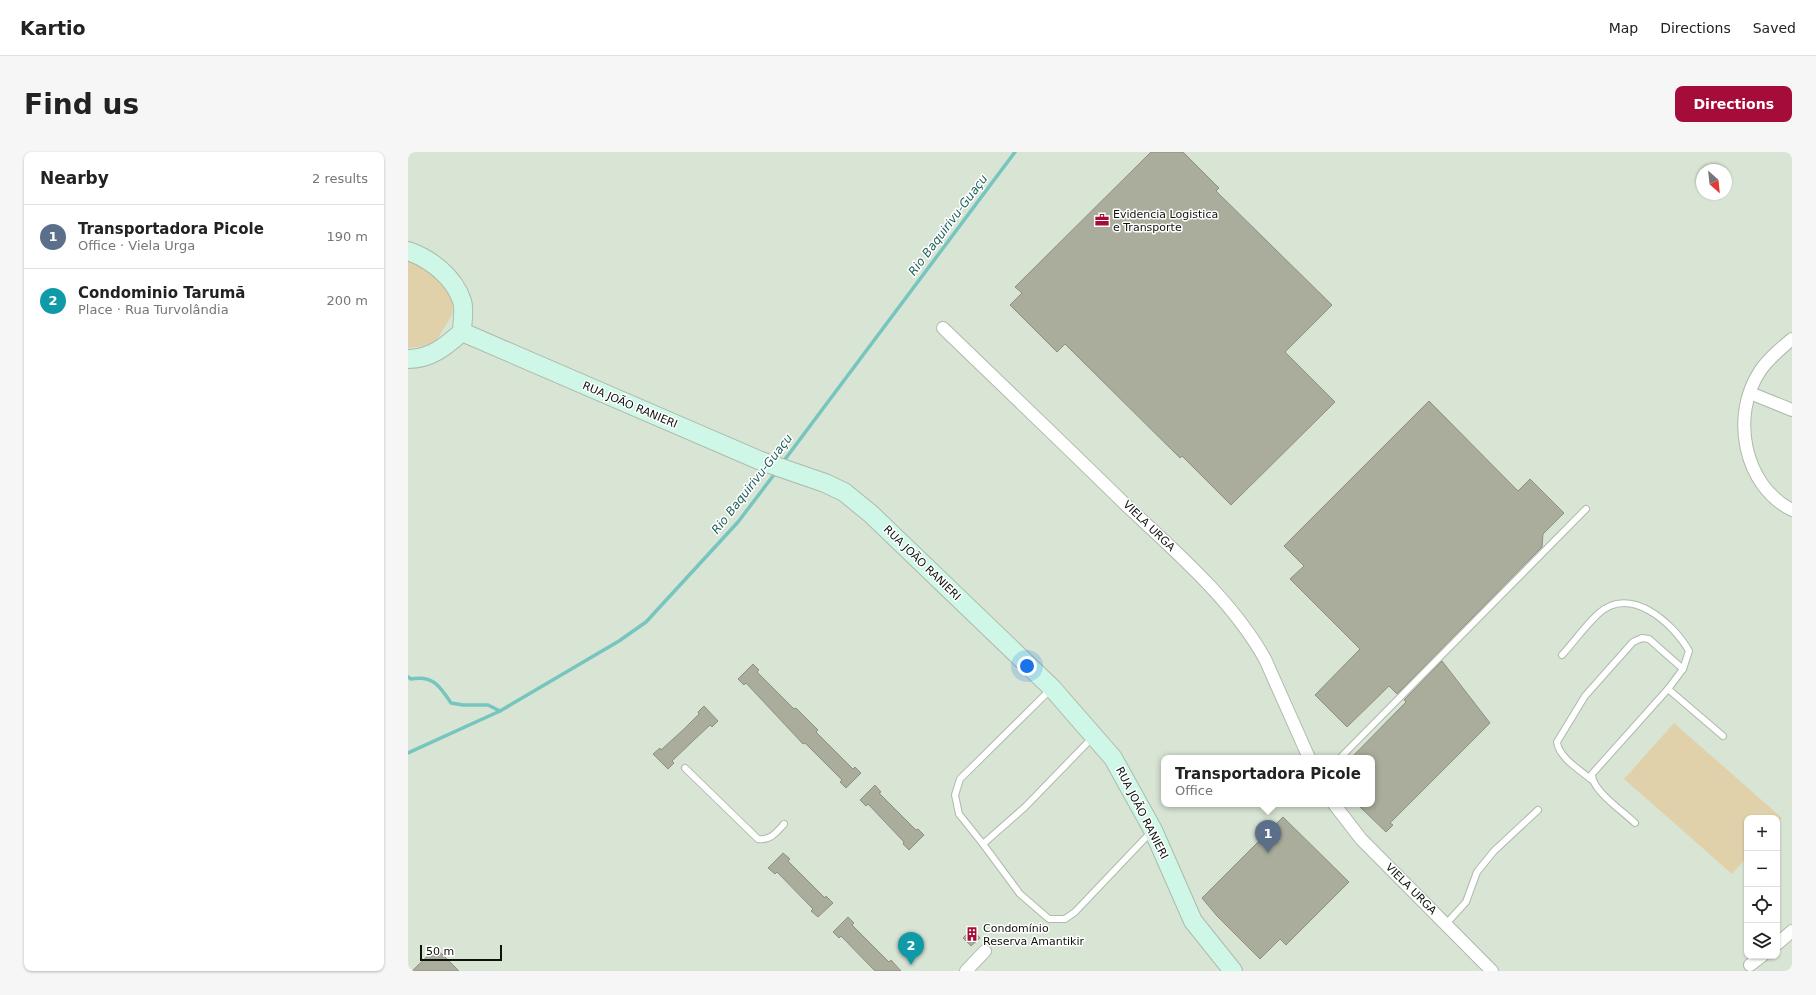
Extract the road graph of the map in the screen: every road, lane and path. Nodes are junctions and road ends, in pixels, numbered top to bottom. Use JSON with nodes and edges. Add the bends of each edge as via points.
{"nodes":[{"id":1,"x":408,"y":251,"type":"edge"},
{"id":2,"x":944,"y":328,"type":"dead end"},
{"id":3,"x":462,"y":332,"type":"junction"},
{"id":4,"x":1792,"y":339,"type":"edge"},
{"id":5,"x":408,"y":359,"type":"edge"},
{"id":6,"x":1750,"y":392,"type":"junction"},
{"id":7,"x":1792,"y":410,"type":"edge"},
{"id":8,"x":1586,"y":509,"type":"dead end"},
{"id":9,"x":1792,"y":510,"type":"edge"},
{"id":10,"x":1562,"y":655,"type":"dead end"},
{"id":11,"x":1683,"y":669,"type":"junction"},
{"id":12,"x":1052,"y":688,"type":"junction"},
{"id":13,"x":1668,"y":689,"type":"junction"},
{"id":14,"x":1095,"y":735,"type":"junction"},
{"id":15,"x":1723,"y":736,"type":"dead end"},
{"id":16,"x":1308,"y":755,"type":"edge"},
{"id":17,"x":1343,"y":755,"type":"edge"},
{"id":18,"x":685,"y":768,"type":"dead end"},
{"id":19,"x":1592,"y":780,"type":"junction"},
{"id":20,"x":1336,"y":807,"type":"edge"},
{"id":21,"x":1538,"y":810,"type":"dead end"},
{"id":22,"x":1635,"y":822,"type":"dead end"},
{"id":23,"x":784,"y":824,"type":"dead end"},
{"id":24,"x":1153,"y":830,"type":"junction"},
{"id":25,"x":983,"y":844,"type":"junction"},
{"id":26,"x":1446,"y":925,"type":"junction"},
{"id":27,"x":986,"y":952,"type":"dead end"},
{"id":28,"x":1758,"y":959,"type":"edge"},
{"id":29,"x":1750,"y":965,"type":"dead end"},
{"id":30,"x":966,"y":971,"type":"edge"},
{"id":31,"x":1233,"y":971,"type":"edge"},
{"id":32,"x":1492,"y":971,"type":"edge"}],
"edges":[{"from":1,"to":3,"type":"street","via":[[425,258],[450,279],[462,302]]},
{"from":2,"to":16,"type":"street","name":"VIELA URGA","via":[[1183,560],[1235,615],[1265,659]]},
{"from":3,"to":5,"type":"street","via":[[434,354]]},
{"from":3,"to":12,"type":"street","name":"RUA JOÃO RANIERI","via":[[782,470],[837,489],[871,514]]},
{"from":4,"to":6,"type":"street","via":[[1776,351],[1759,372]]},
{"from":6,"to":7,"type":"street"},
{"from":6,"to":9,"type":"street","via":[[1744,415],[1744,440],[1752,468],[1765,489]]},
{"from":8,"to":17,"type":"lane"},
{"from":10,"to":11,"type":"lane","via":[[1599,613],[1615,604],[1634,603],[1663,619],[1682,640],[1689,651]]},
{"from":11,"to":13,"type":"lane"},
{"from":11,"to":19,"type":"lane","via":[[1649,639],[1642,638],[1633,642],[1585,696],[1557,742],[1563,756]]},
{"from":12,"to":14,"type":"street","name":"RUA JOÃO RANIERI"},
{"from":12,"to":25,"type":"lane","via":[[960,779],[955,795],[959,814]]},
{"from":13,"to":15,"type":"lane"},
{"from":13,"to":19,"type":"lane","via":[[1592,774]]},
{"from":14,"to":24,"type":"street","name":"RUA JOÃO RANIERI","via":[[1113,758]]},
{"from":14,"to":25,"type":"lane","via":[[1025,807]]},
{"from":18,"to":23,"type":"lane","via":[[758,839],[765,840]]},
{"from":19,"to":22,"type":"lane","via":[[1596,788]]},
{"from":20,"to":26,"type":"street","name":"VIELA URGA","via":[[1362,839]]},
{"from":21,"to":26,"type":"lane","via":[[1477,872],[1466,902]]},
{"from":24,"to":25,"type":"lane","via":[[1066,919],[1049,918],[1020,894]]},
{"from":24,"to":31,"type":"street","name":"RUA JOÃO RANIERI","via":[[1193,922]]},
{"from":26,"to":32,"type":"street","name":"VIELA URGA"},
{"from":27,"to":30,"type":"street"},
{"from":28,"to":29,"type":"street"}]}
